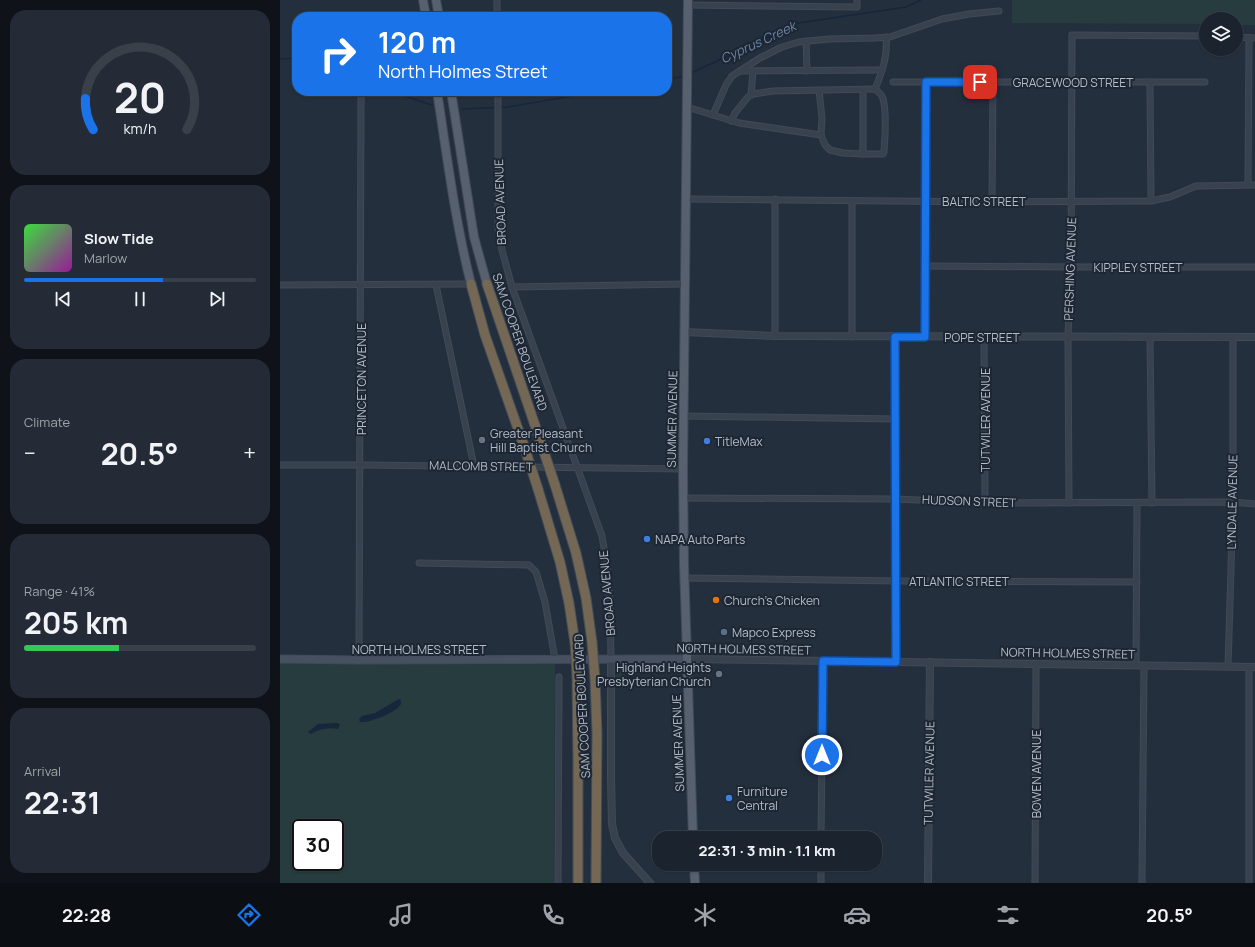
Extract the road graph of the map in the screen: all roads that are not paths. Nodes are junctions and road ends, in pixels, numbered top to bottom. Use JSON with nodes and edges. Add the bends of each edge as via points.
{"nodes":[{"id":1,"x":423,"y":0,"type":"edge"},
{"id":2,"x":436,"y":0,"type":"edge"},
{"id":3,"x":497,"y":0,"type":"edge"},
{"id":4,"x":857,"y":0,"type":"edge"},
{"id":5,"x":688,"y":2,"type":"edge"},
{"id":6,"x":999,"y":11,"type":"dead end"},
{"id":7,"x":425,"y":12,"type":"edge"},
{"id":8,"x":438,"y":12,"type":"edge"},
{"id":9,"x":498,"y":12,"type":"edge"},
{"id":10,"x":1199,"y":36,"type":"edge"},
{"id":11,"x":886,"y":37,"type":"junction"},
{"id":12,"x":1243,"y":38,"type":"edge"},
{"id":13,"x":1249,"y":38,"type":"junction"},
{"id":14,"x":1255,"y":38,"type":"edge"},
{"id":15,"x":806,"y":41,"type":"junction"},
{"id":16,"x":882,"y":70,"type":"junction"},
{"id":17,"x":739,"y":71,"type":"junction"},
{"id":18,"x":753,"y":71,"type":"junction"},
{"id":19,"x":807,"y":71,"type":"junction"},
{"id":20,"x":894,"y":82,"type":"dead end"},
{"id":21,"x":926,"y":82,"type":"junction"},
{"id":22,"x":993,"y":82,"type":"junction"},
{"id":23,"x":1071,"y":82,"type":"junction"},
{"id":24,"x":1150,"y":82,"type":"junction"},
{"id":25,"x":1205,"y":82,"type":"dead end"},
{"id":26,"x":875,"y":89,"type":"junction"},
{"id":27,"x":819,"y":90,"type":"junction"},
{"id":28,"x":863,"y":90,"type":"junction"},
{"id":29,"x":751,"y":95,"type":"junction"},
{"id":30,"x":438,"y":96,"type":"edge"},
{"id":31,"x":452,"y":96,"type":"edge"},
{"id":32,"x":498,"y":96,"type":"edge"},
{"id":33,"x":361,"y":98,"type":"dead end"},
{"id":34,"x":687,"y":107,"type":"junction"},
{"id":35,"x":713,"y":115,"type":"junction"},
{"id":36,"x":731,"y":121,"type":"junction"},
{"id":37,"x":821,"y":136,"type":"junction"},
{"id":38,"x":863,"y":154,"type":"junction"},
{"id":39,"x":1248,"y":185,"type":"junction"},
{"id":40,"x":1255,"y":185,"type":"edge"},
{"id":41,"x":686,"y":199,"type":"junction"},
{"id":42,"x":775,"y":200,"type":"junction"},
{"id":43,"x":852,"y":201,"type":"junction"},
{"id":44,"x":925,"y":201,"type":"junction"},
{"id":45,"x":1072,"y":201,"type":"junction"},
{"id":46,"x":1151,"y":201,"type":"junction"},
{"id":47,"x":992,"y":202,"type":"junction"},
{"id":48,"x":925,"y":266,"type":"junction"},
{"id":49,"x":1255,"y":267,"type":"edge"},
{"id":50,"x":1071,"y":268,"type":"junction"},
{"id":51,"x":471,"y":284,"type":"junction"},
{"id":52,"x":487,"y":284,"type":"joint"},
{"id":53,"x":685,"y":284,"type":"junction"},
{"id":54,"x":280,"y":285,"type":"edge"},
{"id":55,"x":361,"y":285,"type":"junction"},
{"id":56,"x":436,"y":285,"type":"junction"},
{"id":57,"x":512,"y":287,"type":"junction"},
{"id":58,"x":684,"y":332,"type":"junction"},
{"id":59,"x":776,"y":336,"type":"junction"},
{"id":60,"x":852,"y":336,"type":"junction"},
{"id":61,"x":895,"y":337,"type":"junction"},
{"id":62,"x":925,"y":337,"type":"junction"},
{"id":63,"x":984,"y":337,"type":"junction"},
{"id":64,"x":1068,"y":337,"type":"junction"},
{"id":65,"x":1150,"y":337,"type":"junction"},
{"id":66,"x":1233,"y":337,"type":"junction"},
{"id":67,"x":1255,"y":337,"type":"edge"},
{"id":68,"x":684,"y":416,"type":"junction"},
{"id":69,"x":895,"y":419,"type":"junction"},
{"id":70,"x":280,"y":465,"type":"edge"},
{"id":71,"x":361,"y":465,"type":"junction"},
{"id":72,"x":474,"y":466,"type":"junction"},
{"id":73,"x":578,"y":468,"type":"junction"},
{"id":74,"x":683,"y":469,"type":"junction"},
{"id":75,"x":683,"y":498,"type":"junction"},
{"id":76,"x":896,"y":499,"type":"junction"},
{"id":77,"x":1232,"y":502,"type":"junction"},
{"id":78,"x":985,"y":503,"type":"junction"},
{"id":79,"x":1069,"y":503,"type":"junction"},
{"id":80,"x":1137,"y":503,"type":"junction"},
{"id":81,"x":1152,"y":503,"type":"junction"},
{"id":82,"x":1255,"y":504,"type":"edge"},
{"id":83,"x":419,"y":562,"type":"dead end"},
{"id":84,"x":685,"y":578,"type":"junction"},
{"id":85,"x":896,"y":581,"type":"junction"},
{"id":86,"x":1137,"y":582,"type":"junction"},
{"id":87,"x":555,"y":658,"type":"junction"},
{"id":88,"x":280,"y":659,"type":"edge"},
{"id":89,"x":611,"y":659,"type":"junction"},
{"id":90,"x":687,"y":659,"type":"junction"},
{"id":91,"x":359,"y":660,"type":"junction"},
{"id":92,"x":823,"y":661,"type":"junction"},
{"id":93,"x":896,"y":662,"type":"junction"},
{"id":94,"x":930,"y":662,"type":"junction"},
{"id":95,"x":1036,"y":664,"type":"junction"},
{"id":96,"x":1136,"y":665,"type":"junction"},
{"id":97,"x":1144,"y":666,"type":"junction"},
{"id":98,"x":1228,"y":667,"type":"junction"},
{"id":99,"x":1252,"y":667,"type":"edge"},
{"id":100,"x":559,"y":677,"type":"dead end"},
{"id":101,"x":597,"y":794,"type":"junction"},
{"id":102,"x":693,"y":831,"type":"edge"},
{"id":103,"x":821,"y":831,"type":"edge"},
{"id":104,"x":694,"y":871,"type":"edge"},
{"id":105,"x":821,"y":871,"type":"edge"},
{"id":106,"x":558,"y":883,"type":"edge"},
{"id":107,"x":578,"y":883,"type":"edge"},
{"id":108,"x":596,"y":883,"type":"edge"},
{"id":109,"x":603,"y":883,"type":"edge"},
{"id":110,"x":650,"y":883,"type":"edge"},
{"id":111,"x":695,"y":883,"type":"edge"},
{"id":112,"x":821,"y":883,"type":"edge"},
{"id":113,"x":928,"y":883,"type":"edge"},
{"id":114,"x":1035,"y":883,"type":"edge"},
{"id":115,"x":1142,"y":883,"type":"edge"},
{"id":116,"x":1249,"y":883,"type":"edge"}],
"edges":[{"from":1,"to":7,"type":"main road"},
{"from":2,"to":8,"type":"main road"},
{"from":3,"to":9,"type":"street"},
{"from":4,"to":5,"type":"street","via":[[857,7]]},
{"from":5,"to":34,"type":"main road","name":"SUMMER AVENUE"},
{"from":6,"to":11,"type":"street","via":[[942,19]]},
{"from":10,"to":23,"type":"street","name":"PERSHING AVENUE","via":[[1072,35]]},
{"from":11,"to":15,"type":"street"},
{"from":11,"to":16,"type":"street","via":[[887,48]]},
{"from":12,"to":13,"type":"street"},
{"from":13,"to":14,"type":"street"},
{"from":13,"to":39,"type":"street"},
{"from":15,"to":17,"type":"street","via":[[782,47]]},
{"from":15,"to":19,"type":"street"},
{"from":16,"to":19,"type":"street"},
{"from":16,"to":26,"type":"street"},
{"from":17,"to":18,"type":"street"},
{"from":17,"to":35,"type":"street","via":[[726,85]]},
{"from":18,"to":19,"type":"street"},
{"from":18,"to":29,"type":"street"},
{"from":20,"to":21,"type":"street","name":"GRACEWOOD STREET"},
{"from":21,"to":22,"type":"street","name":"GRACEWOOD STREET"},
{"from":21,"to":44,"type":"street"},
{"from":22,"to":23,"type":"street","name":"GRACEWOOD STREET"},
{"from":22,"to":47,"type":"street"},
{"from":23,"to":24,"type":"street","name":"GRACEWOOD STREET"},
{"from":23,"to":45,"type":"street","name":"PERSHING AVENUE"},
{"from":24,"to":25,"type":"street","name":"GRACEWOOD STREET"},
{"from":24,"to":46,"type":"street"},
{"from":26,"to":28,"type":"street"},
{"from":26,"to":38,"type":"street","via":[[882,96],[884,103],[884,152]]},
{"from":27,"to":28,"type":"street"},
{"from":27,"to":29,"type":"street","via":[[773,91]]},
{"from":27,"to":37,"type":"street"},
{"from":28,"to":38,"type":"street"},
{"from":29,"to":36,"type":"street"},
{"from":30,"to":51,"type":"main road","name":"SAM COOPER BOULEVARD"},
{"from":31,"to":52,"type":"main road","name":"SAM COOPER BOULEVARD","via":[[474,237]]},
{"from":32,"to":57,"type":"street","name":"BROAD AVENUE","via":[[498,228]]},
{"from":33,"to":55,"type":"street","name":"PRINCETON AVENUE"},
{"from":34,"to":35,"type":"street"},
{"from":34,"to":41,"type":"main road","name":"SUMMER AVENUE"},
{"from":35,"to":36,"type":"street"},
{"from":36,"to":37,"type":"street"},
{"from":37,"to":38,"type":"street","via":[[830,150]]},
{"from":39,"to":40,"type":"street","name":"BALTIC STREET"},
{"from":39,"to":46,"type":"street","name":"BALTIC STREET","via":[[1196,186],[1170,197]]},
{"from":41,"to":42,"type":"street","name":"BALTIC STREET"},
{"from":41,"to":53,"type":"main road","name":"SUMMER AVENUE"},
{"from":42,"to":43,"type":"street","name":"BALTIC STREET"},
{"from":42,"to":59,"type":"street"},
{"from":43,"to":44,"type":"street","name":"BALTIC STREET"},
{"from":43,"to":60,"type":"street"},
{"from":44,"to":47,"type":"street","name":"BALTIC STREET"},
{"from":44,"to":48,"type":"street"},
{"from":45,"to":46,"type":"street","name":"BALTIC STREET"},
{"from":45,"to":47,"type":"street","name":"BALTIC STREET"},
{"from":45,"to":50,"type":"street","name":"PERSHING AVENUE"},
{"from":48,"to":50,"type":"street","name":"KIPPLEY STREET"},
{"from":48,"to":62,"type":"street"},
{"from":49,"to":50,"type":"street","name":"KIPPLEY STREET"},
{"from":50,"to":64,"type":"street","name":"PERSHING AVENUE"},
{"from":51,"to":56,"type":"street"},
{"from":51,"to":107,"type":"highway","name":"SAM COOPER BOULEVARD","bridge":true,"via":[[538,489],[570,603],[577,676]]},
{"from":52,"to":101,"type":"highway","name":"SAM COOPER BOULEVARD","bridge":true,"via":[[555,485],[576,553],[586,598],[595,679]]},
{"from":53,"to":57,"type":"street"},
{"from":53,"to":58,"type":"main road","name":"SUMMER AVENUE"},
{"from":54,"to":55,"type":"street"},
{"from":55,"to":56,"type":"street"},
{"from":55,"to":71,"type":"street","name":"PRINCETON AVENUE"},
{"from":56,"to":72,"type":"street"},
{"from":57,"to":73,"type":"street","name":"BROAD AVENUE"},
{"from":58,"to":59,"type":"street","name":"POPE STREET"},
{"from":58,"to":68,"type":"main road","name":"SUMMER AVENUE"},
{"from":59,"to":60,"type":"street","name":"POPE STREET"},
{"from":60,"to":61,"type":"street","name":"POPE STREET"},
{"from":61,"to":62,"type":"street","name":"POPE STREET"},
{"from":61,"to":69,"type":"street"},
{"from":62,"to":63,"type":"street","name":"POPE STREET"},
{"from":63,"to":64,"type":"street","name":"POPE STREET"},
{"from":63,"to":78,"type":"street","name":"TUTWILER AVENUE"},
{"from":64,"to":65,"type":"street","name":"POPE STREET"},
{"from":64,"to":79,"type":"street","name":"PERSHING AVENUE"},
{"from":65,"to":66,"type":"street","name":"POPE STREET"},
{"from":65,"to":81,"type":"street"},
{"from":66,"to":67,"type":"street","name":"POPE STREET"},
{"from":66,"to":77,"type":"street","name":"LYNDALE AVENUE"},
{"from":68,"to":69,"type":"street"},
{"from":68,"to":74,"type":"main road","name":"SUMMER AVENUE"},
{"from":69,"to":76,"type":"street"},
{"from":70,"to":71,"type":"street","name":"MALCOMB STREET"},
{"from":71,"to":72,"type":"street","name":"MALCOMB STREET"},
{"from":71,"to":91,"type":"street","name":"PRINCETON AVENUE"},
{"from":72,"to":73,"type":"street","name":"MALCOMB STREET"},
{"from":73,"to":74,"type":"street","name":"MALCOMB STREET"},
{"from":73,"to":89,"type":"street","name":"BROAD AVENUE","via":[[602,536],[610,604]]},
{"from":74,"to":75,"type":"main road","name":"SUMMER AVENUE"},
{"from":75,"to":76,"type":"street","name":"HUDSON STREET"},
{"from":75,"to":84,"type":"main road","name":"SUMMER AVENUE"},
{"from":76,"to":78,"type":"street","name":"HUDSON STREET"},
{"from":76,"to":85,"type":"street"},
{"from":77,"to":81,"type":"street","name":"HUDSON STREET"},
{"from":77,"to":82,"type":"street","name":"HUDSON STREET"},
{"from":77,"to":98,"type":"street","name":"LYNDALE AVENUE"},
{"from":78,"to":79,"type":"street","name":"HUDSON STREET"},
{"from":79,"to":80,"type":"street","name":"HUDSON STREET"},
{"from":80,"to":81,"type":"street","name":"HUDSON STREET"},
{"from":80,"to":86,"type":"street"},
{"from":83,"to":87,"type":"street","via":[[529,565],[536,572],[545,602]]},
{"from":84,"to":85,"type":"street","name":"ATLANTIC STREET"},
{"from":84,"to":90,"type":"main road","name":"SUMMER AVENUE"},
{"from":85,"to":86,"type":"street","name":"ATLANTIC STREET"},
{"from":85,"to":93,"type":"street"},
{"from":86,"to":96,"type":"street"},
{"from":87,"to":89,"type":"main road","name":"NORTH HOLMES STREET"},
{"from":87,"to":91,"type":"main road","name":"NORTH HOLMES STREET"},
{"from":88,"to":91,"type":"main road","name":"NORTH HOLMES STREET"},
{"from":89,"to":90,"type":"main road","name":"NORTH HOLMES STREET"},
{"from":89,"to":110,"type":"street","name":"BROAD AVENUE","via":[[612,824],[615,838],[623,853]]},
{"from":90,"to":92,"type":"street","name":"NORTH HOLMES STREET"},
{"from":90,"to":102,"type":"main road","name":"SUMMER AVENUE"},
{"from":92,"to":93,"type":"street","name":"NORTH HOLMES STREET"},
{"from":92,"to":103,"type":"street"},
{"from":93,"to":94,"type":"street","name":"NORTH HOLMES STREET"},
{"from":94,"to":95,"type":"street","name":"NORTH HOLMES STREET"},
{"from":94,"to":113,"type":"street","name":"TUTWILER AVENUE"},
{"from":95,"to":96,"type":"street","name":"NORTH HOLMES STREET"},
{"from":95,"to":114,"type":"street","name":"BOWEN AVENUE"},
{"from":96,"to":97,"type":"street","name":"NORTH HOLMES STREET"},
{"from":97,"to":98,"type":"street","name":"NORTH HOLMES STREET"},
{"from":97,"to":115,"type":"street"},
{"from":98,"to":99,"type":"street","name":"NORTH HOLMES STREET"},
{"from":99,"to":116,"type":"street"},
{"from":100,"to":106,"type":"street"},
{"from":101,"to":108,"type":"highway","name":"SAM COOPER BOULEVARD"},
{"from":101,"to":109,"type":"highway"},
{"from":104,"to":111,"type":"main road"},
{"from":105,"to":112,"type":"street"}]}
